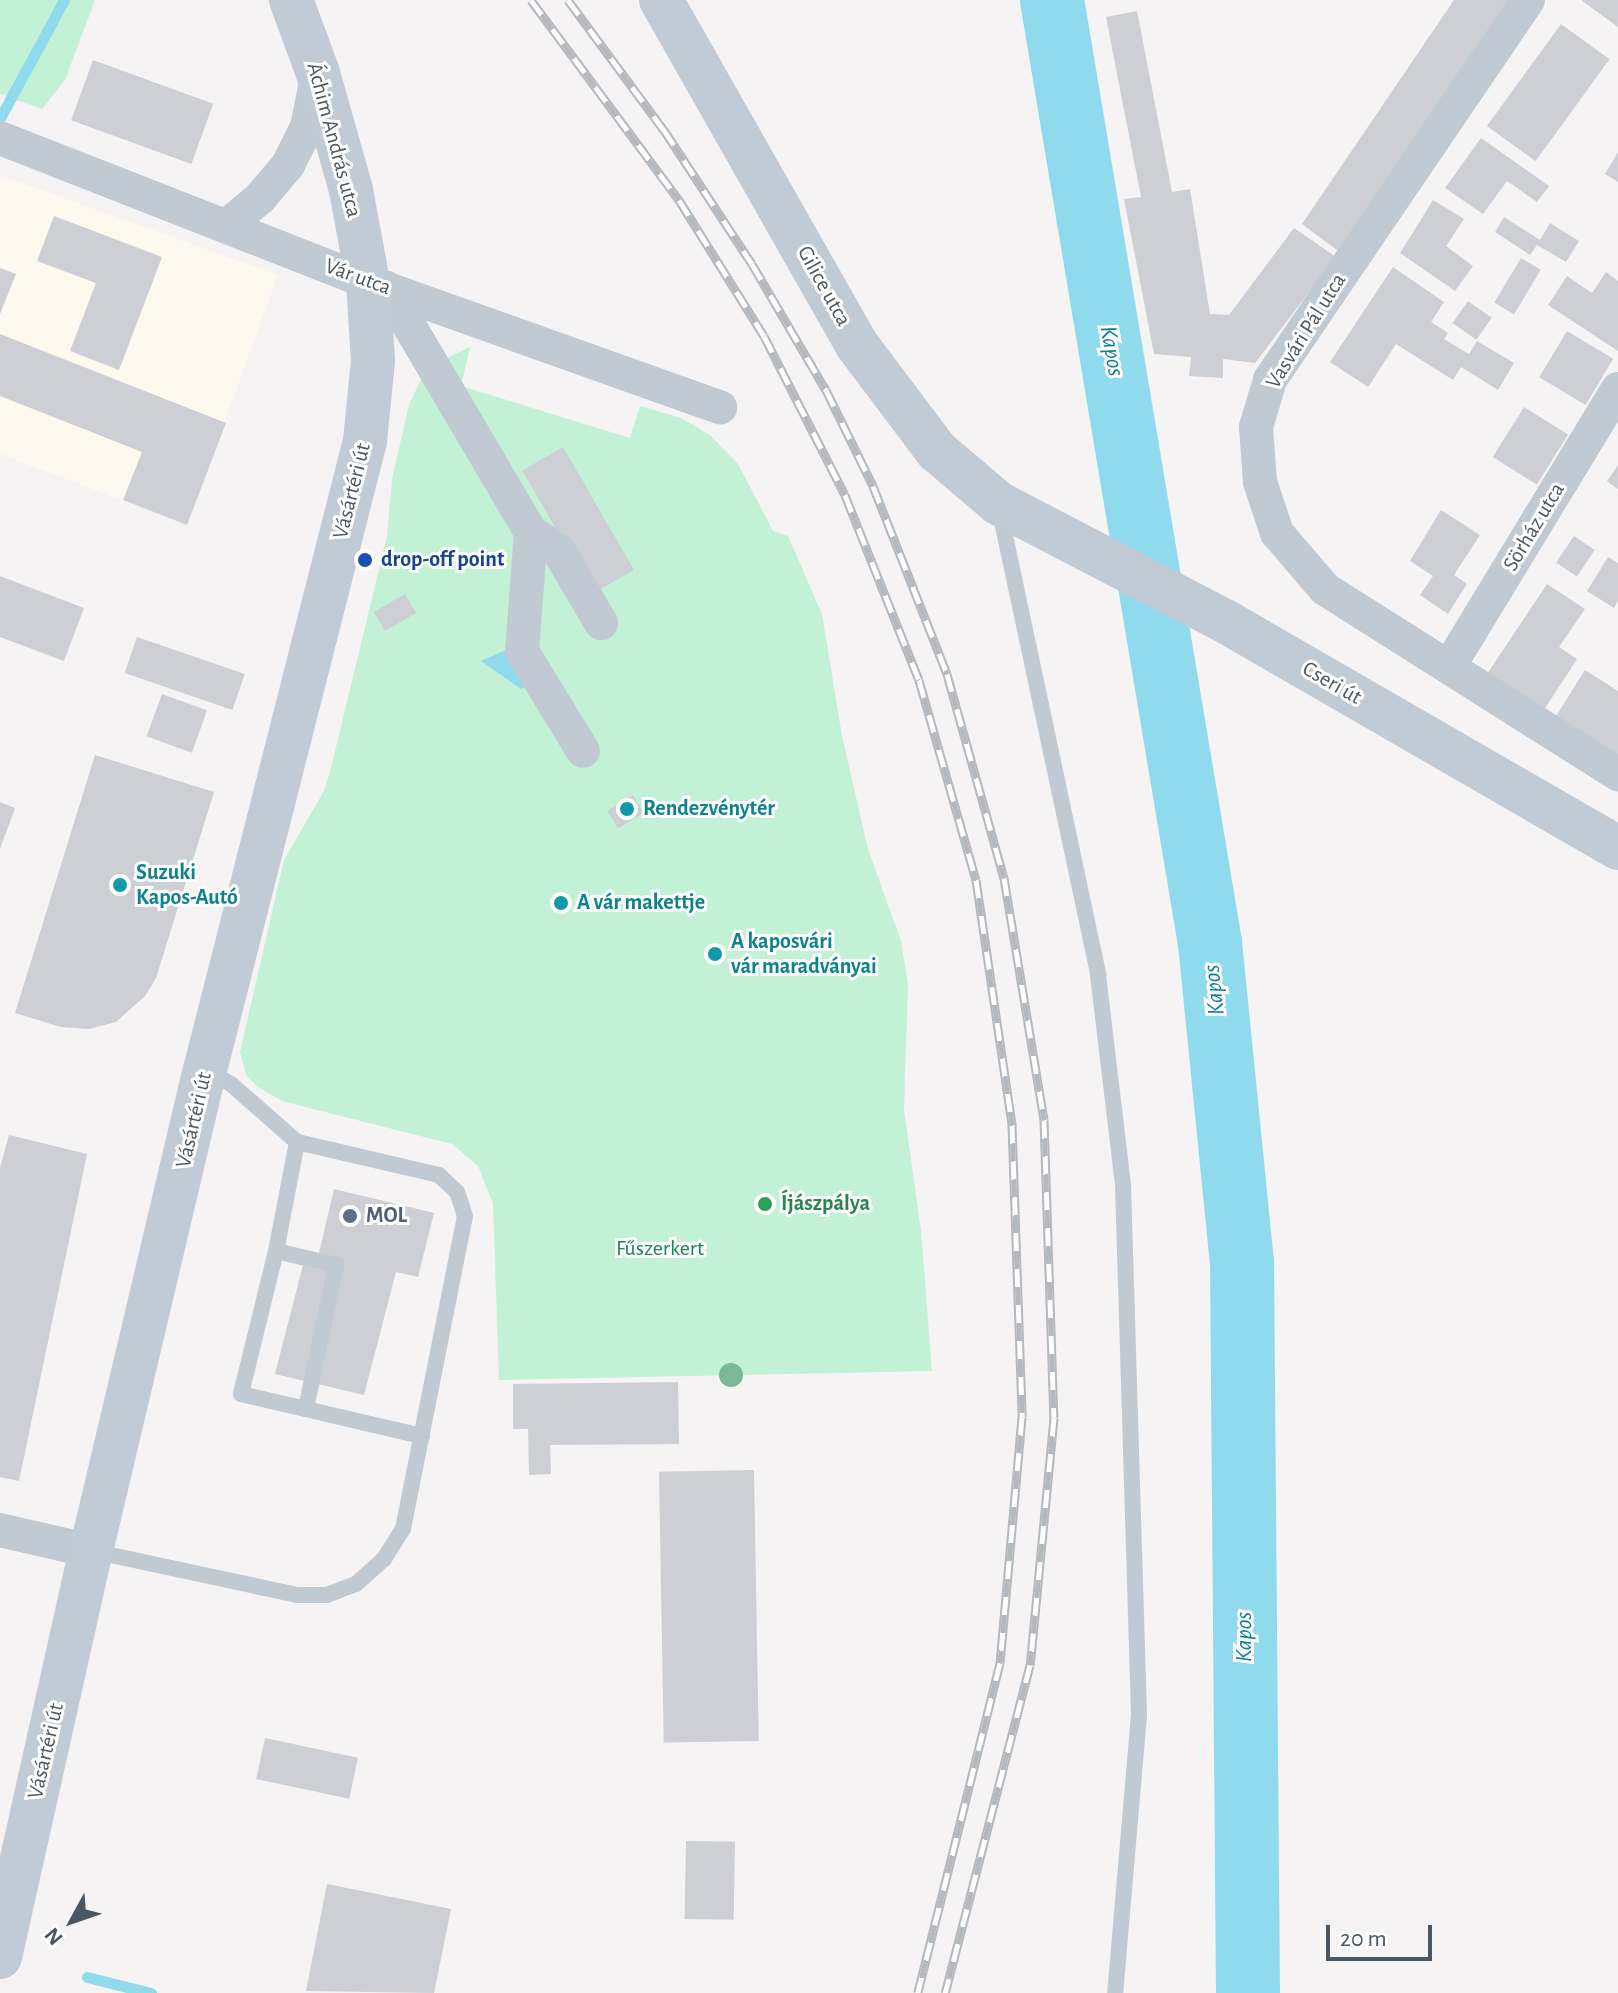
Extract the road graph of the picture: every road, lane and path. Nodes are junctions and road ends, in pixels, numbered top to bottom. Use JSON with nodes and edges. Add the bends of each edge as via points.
{"nodes":[{"id":1,"x":291,"y":0,"type":"edge"},
{"id":2,"x":661,"y":0,"type":"edge"},
{"id":3,"x":1528,"y":0,"type":"edge"},
{"id":4,"x":318,"y":73,"type":"junction"},
{"id":5,"x":3,"y":139,"type":"edge"},
{"id":6,"x":228,"y":225,"type":"junction"},
{"id":7,"x":377,"y":285,"type":"junction"},
{"id":8,"x":1618,"y":389,"type":"edge"},
{"id":9,"x":720,"y":407,"type":"dead end"},
{"id":10,"x":998,"y":503,"type":"junction"},
{"id":11,"x":1042,"y":526,"type":"joint"},
{"id":12,"x":531,"y":532,"type":"junction"},
{"id":13,"x":601,"y":623,"type":"dead end"},
{"id":14,"x":1450,"y":665,"type":"junction"},
{"id":15,"x":583,"y":751,"type":"dead end"},
{"id":16,"x":1618,"y":774,"type":"edge"},
{"id":17,"x":1618,"y":848,"type":"edge"},
{"id":18,"x":205,"y":1070,"type":"junction"},
{"id":19,"x":297,"y":1142,"type":"junction"},
{"id":20,"x":276,"y":1251,"type":"junction"},
{"id":21,"x":306,"y":1409,"type":"junction"},
{"id":22,"x":422,"y":1436,"type":"junction"},
{"id":23,"x":0,"y":1530,"type":"edge"},
{"id":24,"x":91,"y":1551,"type":"junction"},
{"id":25,"x":0,"y":1957,"type":"edge"},
{"id":26,"x":1115,"y":1993,"type":"edge"}],
"edges":[{"from":1,"to":4,"type":"street","name":"Áchim András utca"},
{"from":2,"to":10,"type":"street","name":"Gilice utca","via":[[857,345],[937,451]]},
{"from":3,"to":14,"type":"street","name":"Vasvári Pál utca","via":[[1270,380],[1256,427],[1260,482],[1277,533],[1325,589]]},
{"from":4,"to":6,"type":"street","via":[[307,127],[288,165]]},
{"from":4,"to":7,"type":"street","name":"Áchim András utca"},
{"from":5,"to":6,"type":"street","name":"Vár utca"},
{"from":6,"to":7,"type":"street","name":"Vár utca"},
{"from":7,"to":9,"type":"street","name":"Vár utca"},
{"from":7,"to":12,"type":"street"},
{"from":7,"to":18,"type":"street","name":"Vásártéri út","via":[[365,441]]},
{"from":8,"to":14,"type":"street","name":"Sörház utca"},
{"from":10,"to":11,"type":"street","name":"Gilice utca"},
{"from":10,"to":26,"type":"lane","via":[[1098,975],[1123,1185],[1139,1715]]},
{"from":11,"to":17,"type":"street","name":"Cseri út","via":[[1230,624]]},
{"from":12,"to":13,"type":"street","via":[[558,550]]},
{"from":12,"to":15,"type":"street","via":[[522,651]]},
{"from":14,"to":16,"type":"street","name":"Vasvári Pál utca"},
{"from":18,"to":19,"type":"lane","via":[[231,1084]]},
{"from":18,"to":24,"type":"street","name":"Vásártéri út"},
{"from":19,"to":20,"type":"lane"},
{"from":19,"to":22,"type":"lane","via":[[439,1175],[457,1192],[465,1216]]},
{"from":20,"to":21,"type":"lane","via":[[336,1265]]},
{"from":20,"to":21,"type":"lane","via":[[241,1394]]},
{"from":21,"to":22,"type":"lane"},
{"from":22,"to":24,"type":"lane","via":[[403,1529],[356,1584],[327,1595],[297,1595]]},
{"from":23,"to":24,"type":"street"},
{"from":24,"to":25,"type":"street","name":"Vásártéri út"}]}
